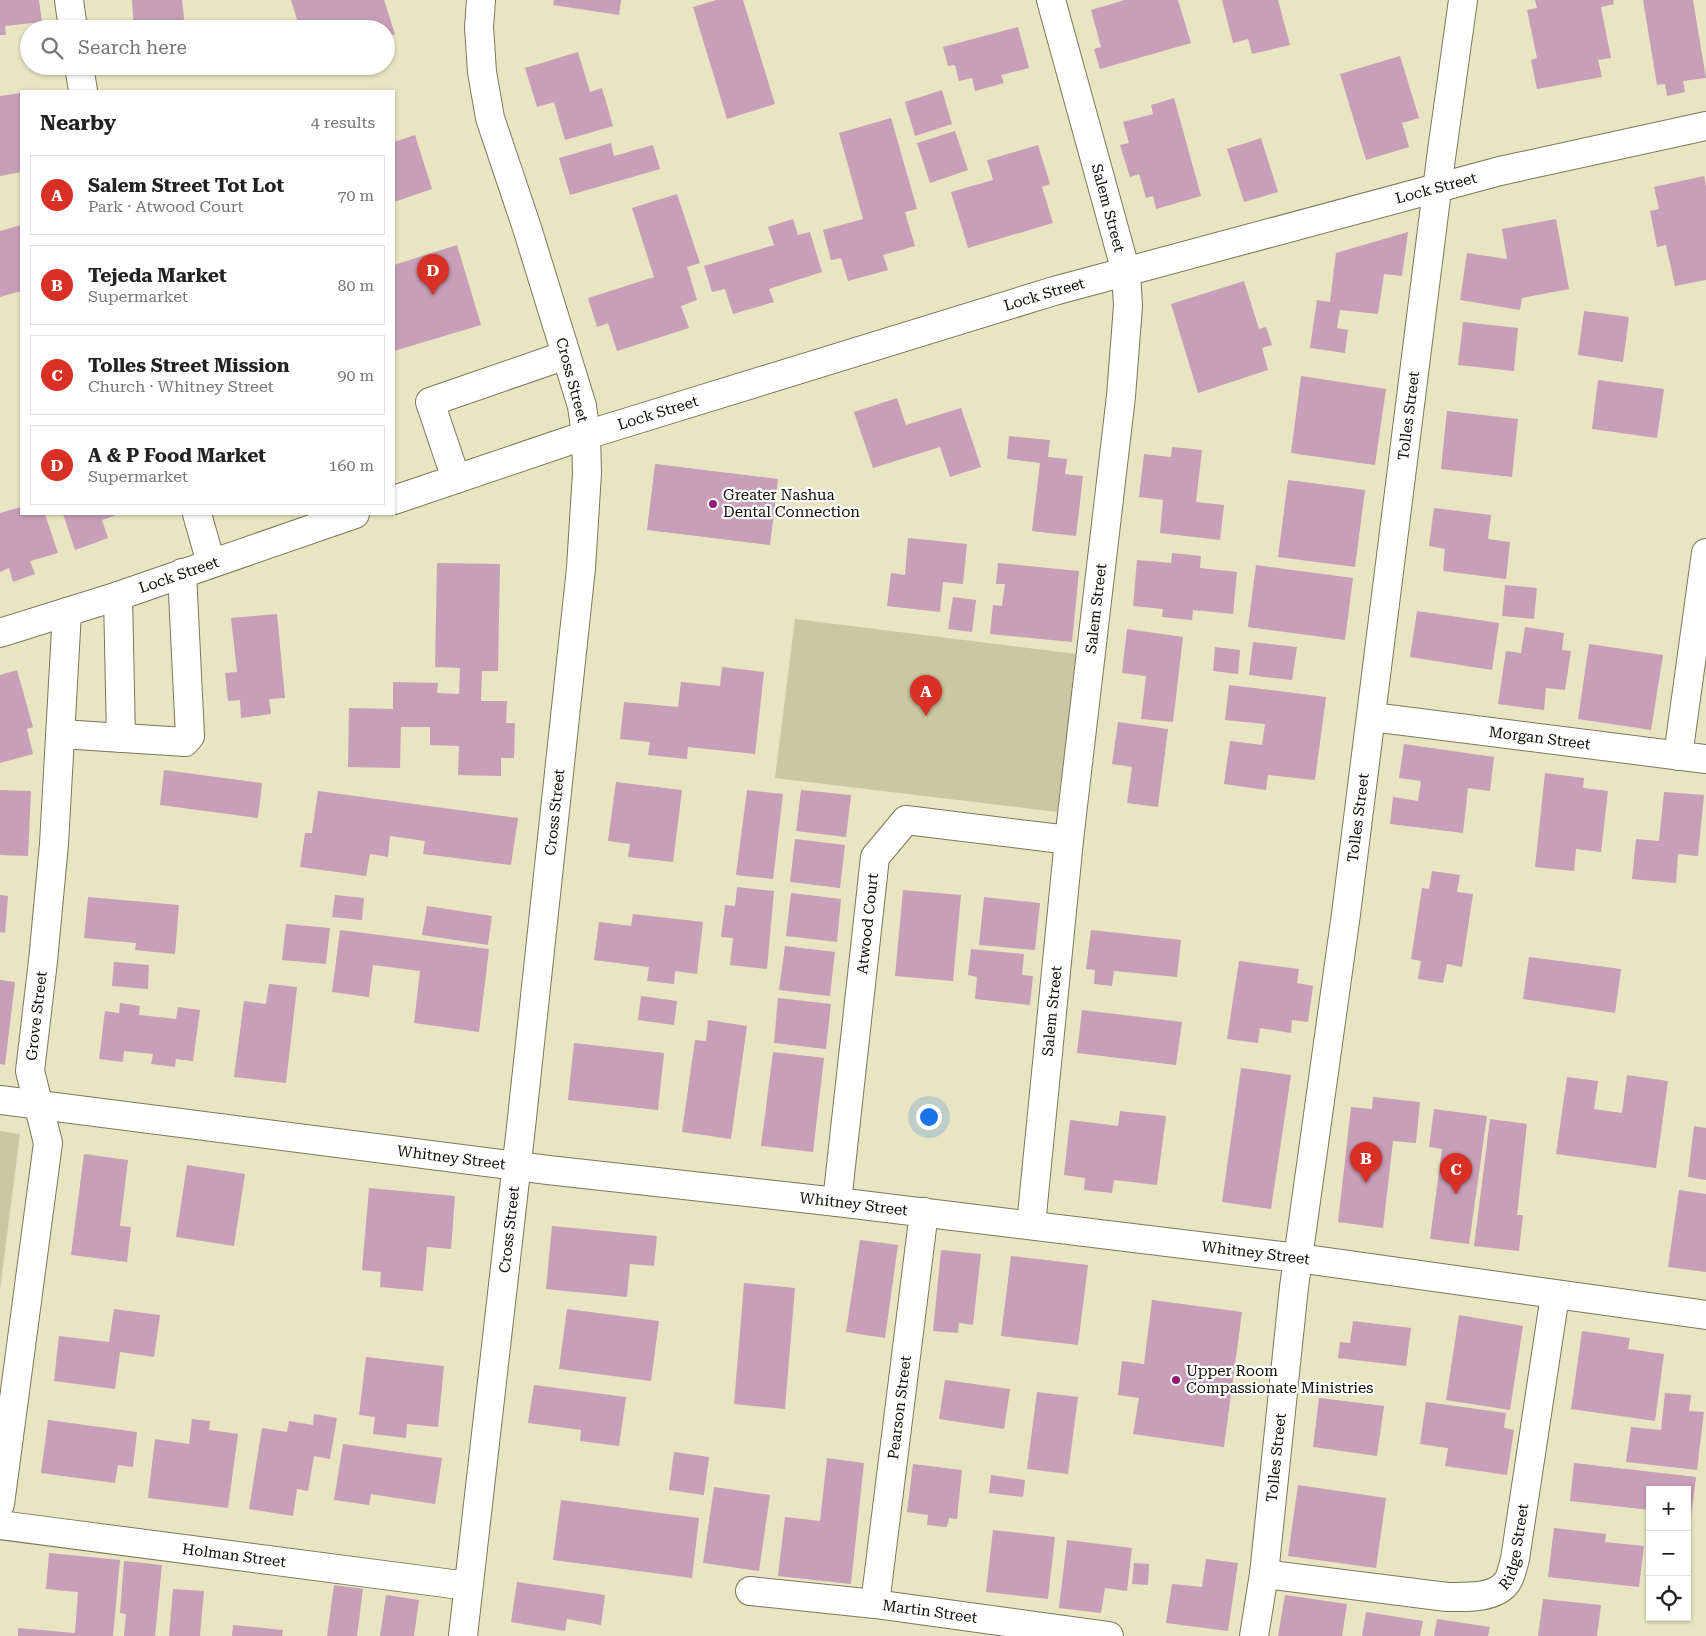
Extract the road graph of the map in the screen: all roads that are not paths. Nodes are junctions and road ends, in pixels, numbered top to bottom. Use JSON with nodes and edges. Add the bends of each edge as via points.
{"nodes":[{"id":1,"x":69,"y":0,"type":"edge"},
{"id":2,"x":481,"y":0,"type":"edge"},
{"id":3,"x":1051,"y":0,"type":"edge"},
{"id":4,"x":1463,"y":0,"type":"edge"},
{"id":5,"x":72,"y":20,"type":"edge"},
{"id":6,"x":80,"y":75,"type":"edge"},
{"id":7,"x":83,"y":90,"type":"edge"},
{"id":8,"x":1706,"y":126,"type":"edge"},
{"id":9,"x":1438,"y":187,"type":"junction"},
{"id":10,"x":1126,"y":272,"type":"junction"},
{"id":11,"x":566,"y":355,"type":"junction"},
{"id":12,"x":586,"y":435,"type":"junction"},
{"id":13,"x":456,"y":479,"type":"junction"},
{"id":14,"x":395,"y":500,"type":"edge"},
{"id":15,"x":197,"y":515,"type":"edge"},
{"id":16,"x":352,"y":515,"type":"edge"},
{"id":17,"x":1706,"y":553,"type":"edge"},
{"id":18,"x":211,"y":563,"type":"junction"},
{"id":19,"x":182,"y":573,"type":"junction"},
{"id":20,"x":118,"y":596,"type":"junction"},
{"id":21,"x":67,"y":612,"type":"junction"},
{"id":22,"x":0,"y":633,"type":"edge"},
{"id":23,"x":1372,"y":717,"type":"junction"},
{"id":24,"x":61,"y":734,"type":"junction"},
{"id":25,"x":121,"y":738,"type":"junction"},
{"id":26,"x":1678,"y":756,"type":"junction"},
{"id":27,"x":1706,"y":759,"type":"edge"},
{"id":28,"x":1069,"y":840,"type":"junction"},
{"id":29,"x":0,"y":1100,"type":"edge"},
{"id":30,"x":38,"y":1105,"type":"junction"},
{"id":31,"x":517,"y":1165,"type":"junction"},
{"id":32,"x":837,"y":1202,"type":"junction"},
{"id":33,"x":924,"y":1212,"type":"junction"},
{"id":34,"x":1031,"y":1225,"type":"junction"},
{"id":35,"x":1298,"y":1258,"type":"junction"},
{"id":36,"x":1555,"y":1295,"type":"junction"},
{"id":37,"x":1706,"y":1316,"type":"edge"},
{"id":38,"x":0,"y":1504,"type":"edge"},
{"id":39,"x":0,"y":1525,"type":"edge"},
{"id":40,"x":1264,"y":1574,"type":"junction"},
{"id":41,"x":468,"y":1586,"type":"junction"},
{"id":42,"x":750,"y":1591,"type":"dead end"},
{"id":43,"x":875,"y":1604,"type":"junction"},
{"id":44,"x":463,"y":1636,"type":"edge"},
{"id":45,"x":1109,"y":1636,"type":"edge"},
{"id":46,"x":1254,"y":1636,"type":"edge"}],
"edges":[{"from":1,"to":5,"type":"street"},
{"from":2,"to":11,"type":"street","name":"Cross Street","via":[[482,72],[490,118]]},
{"from":3,"to":10,"type":"street","name":"Salem Street"},
{"from":4,"to":9,"type":"street","name":"Tolles Street"},
{"from":6,"to":7,"type":"street"},
{"from":8,"to":9,"type":"street","name":"Lock Street"},
{"from":9,"to":10,"type":"street","name":"Lock Street"},
{"from":9,"to":23,"type":"street","name":"Tolles Street"},
{"from":10,"to":12,"type":"street","name":"Lock Street","via":[[997,308]]},
{"from":10,"to":28,"type":"street","name":"Salem Street","via":[[1128,306],[1121,396]]},
{"from":11,"to":12,"type":"street","name":"Cross Street","via":[[582,406]]},
{"from":11,"to":13,"type":"street","via":[[430,402]]},
{"from":12,"to":13,"type":"street","name":"Lock Street"},
{"from":12,"to":31,"type":"street","name":"Cross Street","via":[[581,568]]},
{"from":13,"to":14,"type":"street","name":"Lock Street"},
{"from":15,"to":18,"type":"street"},
{"from":16,"to":18,"type":"street","name":"Lock Street"},
{"from":17,"to":26,"type":"street"},
{"from":18,"to":19,"type":"street","name":"Lock Street"},
{"from":19,"to":20,"type":"street","name":"Lock Street"},
{"from":19,"to":25,"type":"street","via":[[190,736],[185,742]]},
{"from":20,"to":21,"type":"street","name":"Lock Street"},
{"from":20,"to":25,"type":"street"},
{"from":21,"to":22,"type":"street","name":"Lock Street"},
{"from":21,"to":24,"type":"street","name":"Grove Street"},
{"from":23,"to":26,"type":"street","name":"Morgan Street"},
{"from":23,"to":35,"type":"street","name":"Tolles Street"},
{"from":24,"to":25,"type":"street"},
{"from":24,"to":30,"type":"street","name":"Grove Street","via":[[44,961],[30,1071]]},
{"from":26,"to":27,"type":"street","name":"Morgan Street"},
{"from":28,"to":32,"type":"street","name":"Atwood Court","via":[[906,820],[875,857]]},
{"from":28,"to":34,"type":"street","name":"Salem Street"},
{"from":29,"to":30,"type":"street","name":"Whitney Street"},
{"from":30,"to":31,"type":"street","name":"Whitney Street"},
{"from":30,"to":38,"type":"street","name":"Grove Street","via":[[48,1143]]},
{"from":31,"to":32,"type":"street","name":"Whitney Street"},
{"from":31,"to":41,"type":"street","name":"Cross Street"},
{"from":32,"to":33,"type":"street","name":"Whitney Street"},
{"from":33,"to":34,"type":"street","name":"Whitney Street"},
{"from":33,"to":43,"type":"street","name":"Pearson Street"},
{"from":34,"to":35,"type":"street","name":"Whitney Street"},
{"from":35,"to":36,"type":"street","name":"Whitney Street"},
{"from":35,"to":40,"type":"street","name":"Tolles Street"},
{"from":36,"to":37,"type":"street","name":"Whitney Street"},
{"from":36,"to":40,"type":"street","name":"Ridge Street","via":[[1515,1559],[1507,1582],[1492,1593],[1447,1597]]},
{"from":39,"to":41,"type":"street","name":"Holman Street"},
{"from":40,"to":46,"type":"street","name":"Tolles Street"},
{"from":41,"to":44,"type":"street","name":"Cross Street"},
{"from":42,"to":43,"type":"street","name":"Martin Street"},
{"from":43,"to":45,"type":"street","name":"Martin Street"}]}
